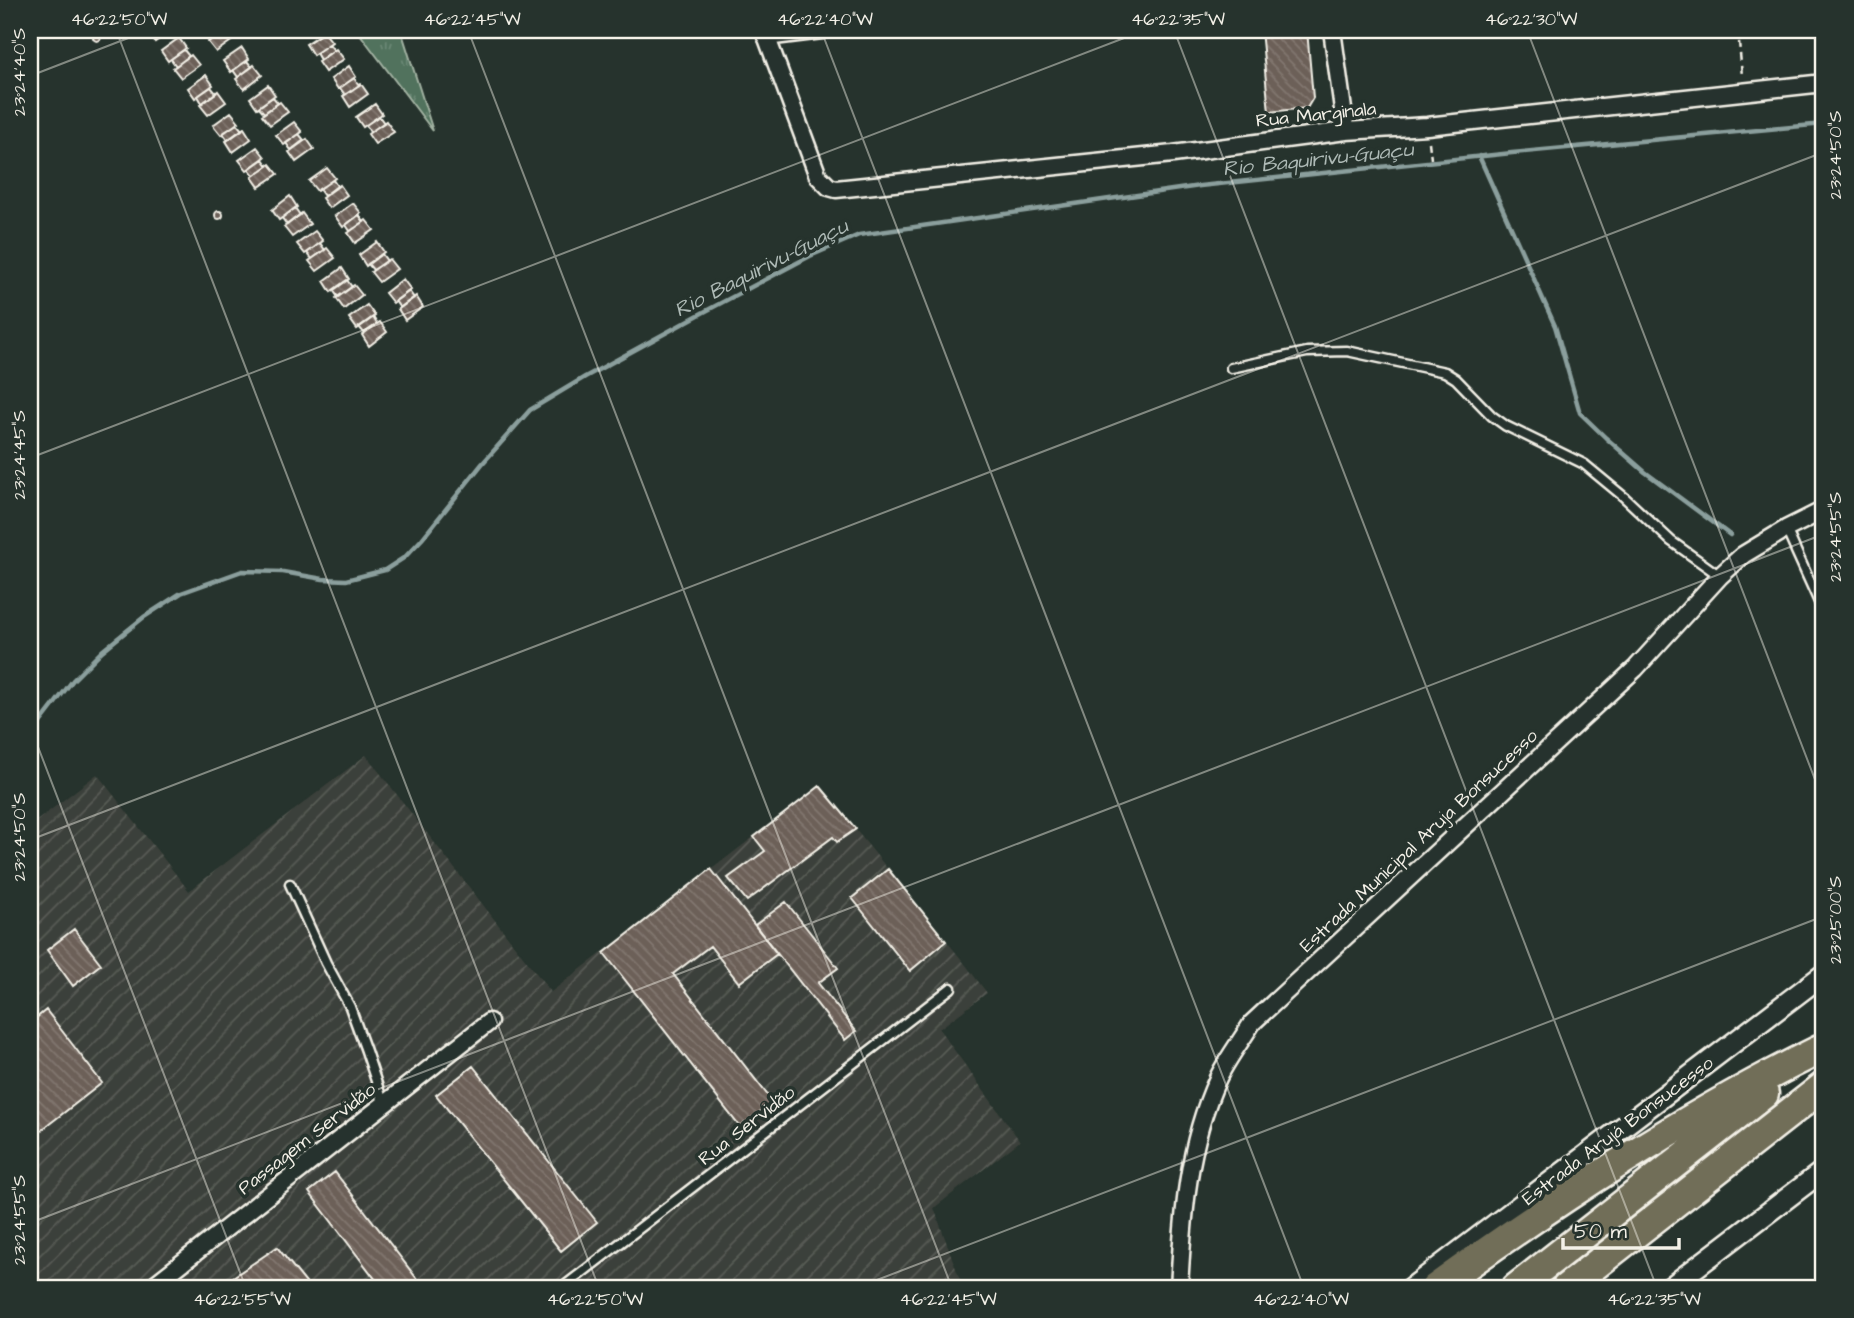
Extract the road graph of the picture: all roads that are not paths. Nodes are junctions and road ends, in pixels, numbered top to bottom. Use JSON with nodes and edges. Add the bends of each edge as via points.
{"nodes":[{"id":1,"x":822,"y":30,"type":"edge"},
{"id":2,"x":1332,"y":30,"type":"edge"},
{"id":3,"x":765,"y":33,"type":"edge"},
{"id":4,"x":1824,"y":83,"type":"edge"},
{"id":5,"x":1346,"y":131,"type":"junction"},
{"id":6,"x":1231,"y":369,"type":"dead end"},
{"id":7,"x":1824,"y":510,"type":"edge"},
{"id":8,"x":1786,"y":529,"type":"junction"},
{"id":9,"x":1720,"y":576,"type":"junction"},
{"id":10,"x":1824,"y":613,"type":"edge"},
{"id":11,"x":290,"y":884,"type":"dead end"},
{"id":12,"x":1824,"y":974,"type":"edge"},
{"id":13,"x":951,"y":988,"type":"dead end"},
{"id":14,"x":489,"y":1022,"type":"dead end"},
{"id":15,"x":1823,"y":1048,"type":"edge"},
{"id":16,"x":1824,"y":1086,"type":"edge"},
{"id":17,"x":384,"y":1105,"type":"junction"},
{"id":18,"x":1824,"y":1106,"type":"edge"},
{"id":19,"x":1741,"y":1150,"type":"junction"},
{"id":20,"x":1824,"y":1170,"type":"edge"},
{"id":21,"x":150,"y":1288,"type":"edge"},
{"id":22,"x":562,"y":1288,"type":"edge"},
{"id":23,"x":1179,"y":1288,"type":"edge"},
{"id":24,"x":1411,"y":1288,"type":"edge"},
{"id":25,"x":1435,"y":1288,"type":"edge"},
{"id":26,"x":1516,"y":1288,"type":"edge"},
{"id":27,"x":1566,"y":1288,"type":"edge"},
{"id":28,"x":1669,"y":1288,"type":"edge"}],
"edges":[{"from":1,"to":3,"type":"street"},
{"from":2,"to":5,"type":"street"},
{"from":3,"to":5,"type":"street","name":"Rua Marginala","via":[[818,176],[836,189]]},
{"from":4,"to":5,"type":"street","name":"Rua Marginala"},
{"from":6,"to":9,"type":"lane","via":[[1307,352],[1347,351],[1445,372],[1506,426],[1584,464],[1671,541]]},
{"from":7,"to":8,"type":"street","name":"Estrada Municipal Aruja Bonsucesso"},
{"from":8,"to":9,"type":"street","name":"Estrada Municipal Aruja Bonsucesso","via":[[1743,555]]},
{"from":8,"to":10,"type":"lane"},
{"from":9,"to":23,"type":"street","name":"Estrada Municipal Aruja Bonsucesso","via":[[1635,669],[1252,1023],[1219,1077],[1199,1129],[1183,1211]]},
{"from":11,"to":17,"type":"lane","via":[[349,1007]]},
{"from":12,"to":24,"type":"street","name":"Estrada Arujá Bonsucesso"},
{"from":13,"to":22,"type":"lane","name":"Rua Servidão"},
{"from":14,"to":17,"type":"street","name":"Passagem Servidão"},
{"from":15,"to":25,"type":"highway","via":[[1681,1125]]},
{"from":15,"to":26,"type":"highway"},
{"from":16,"to":19,"type":"highway"},
{"from":17,"to":21,"type":"street","name":"Passagem Servidão"},
{"from":18,"to":19,"type":"highway"},
{"from":19,"to":27,"type":"highway"},
{"from":20,"to":28,"type":"street"}]}
